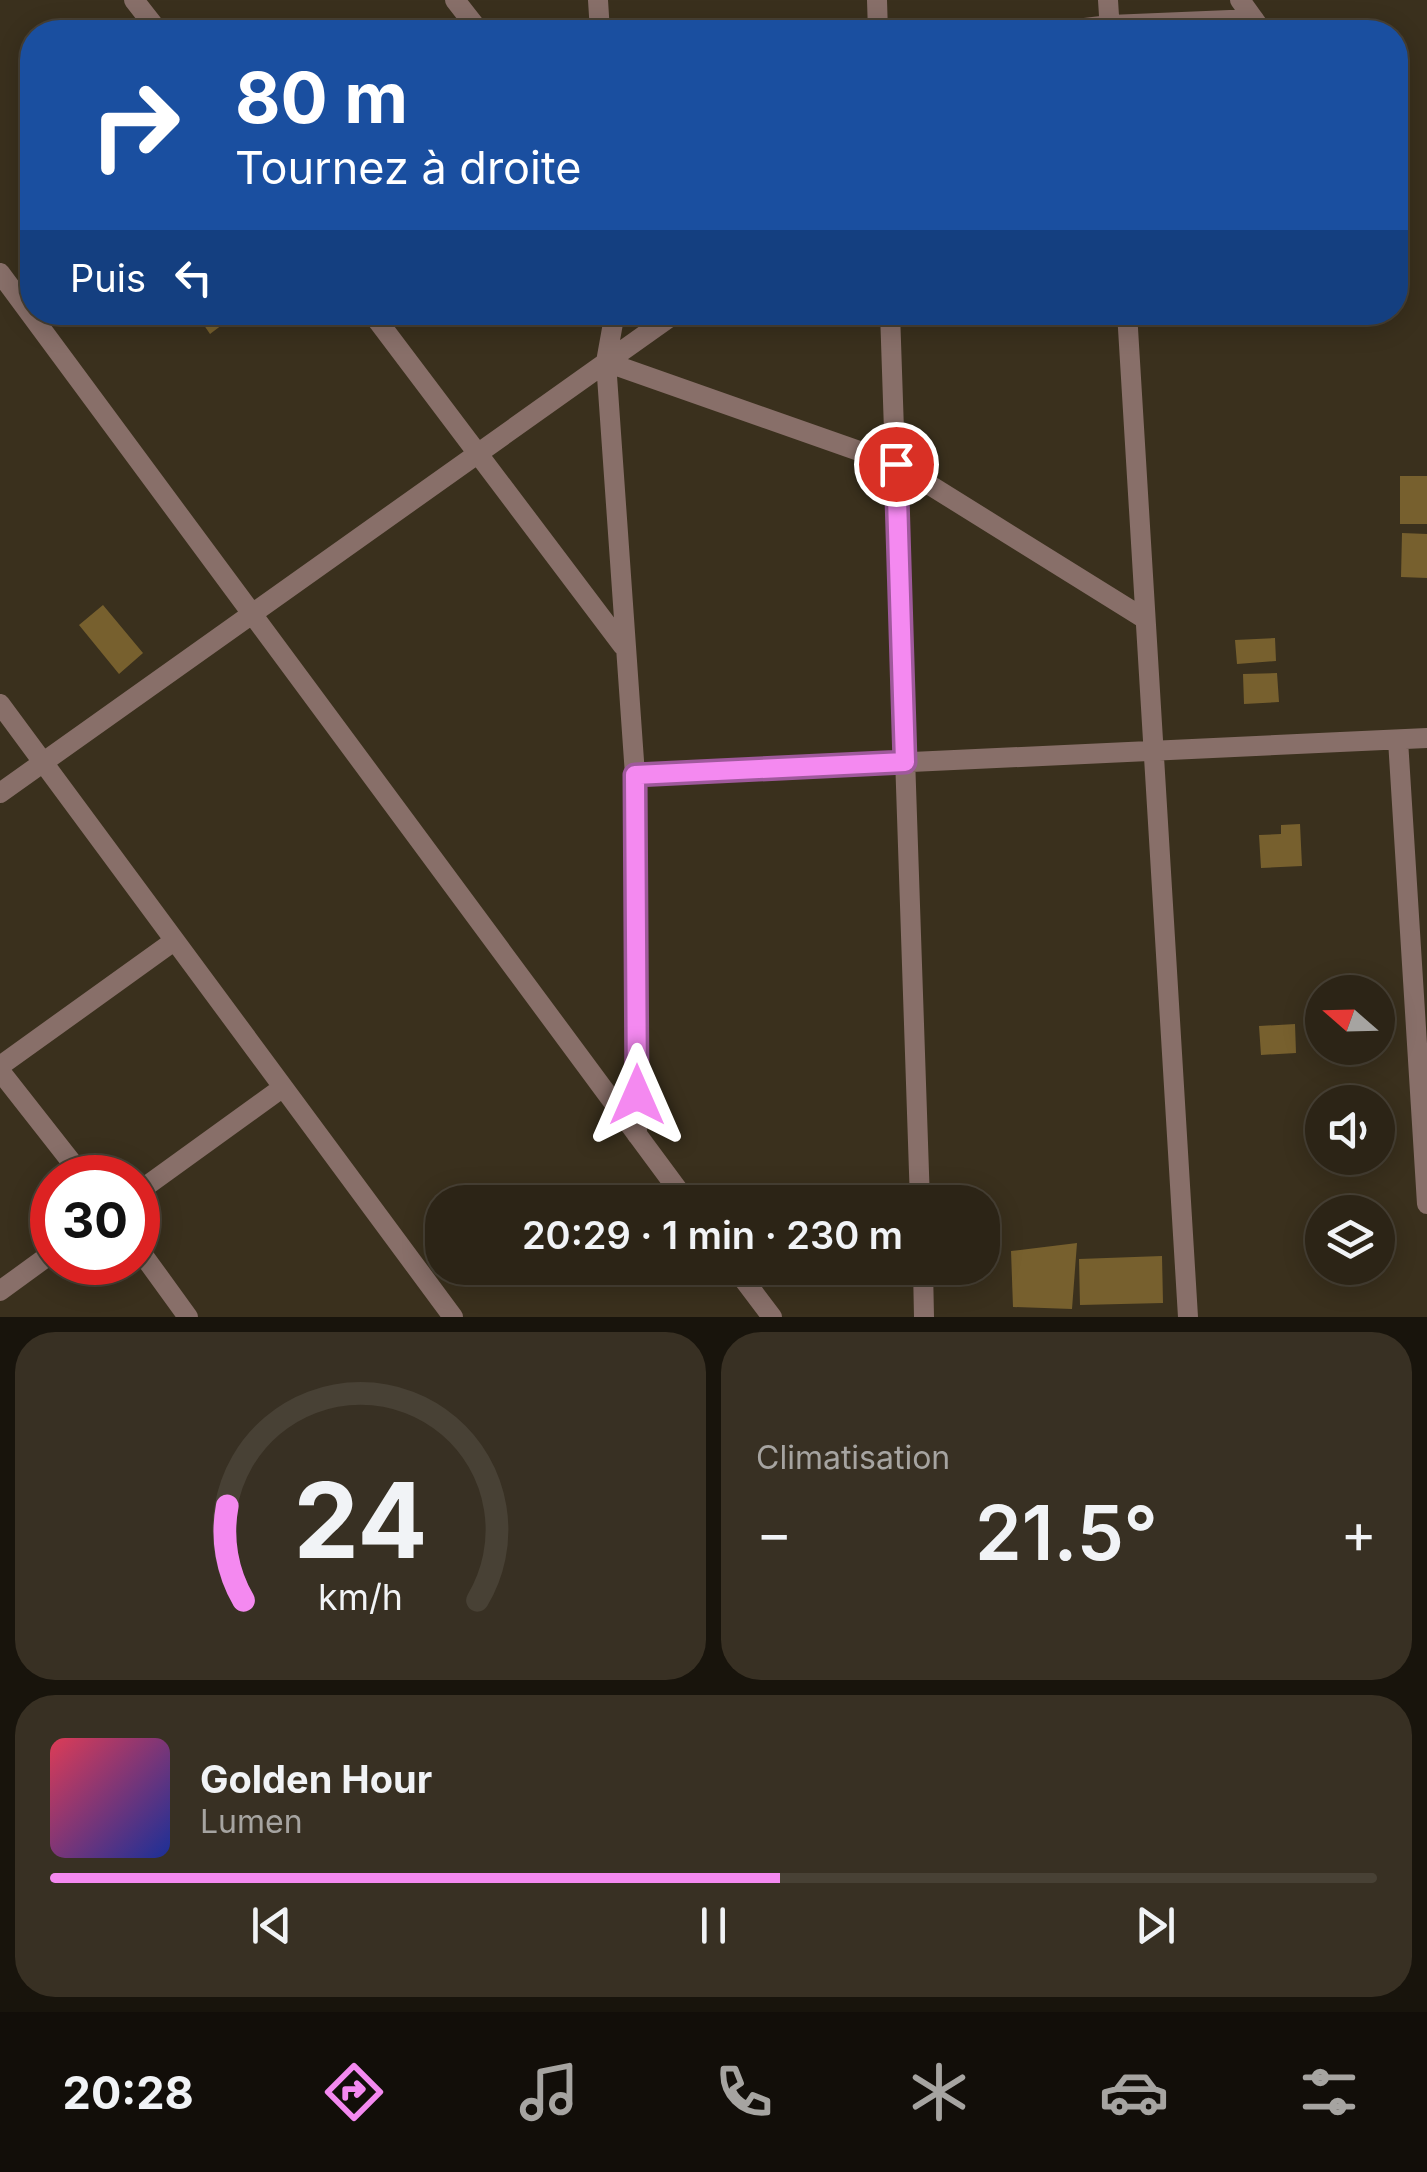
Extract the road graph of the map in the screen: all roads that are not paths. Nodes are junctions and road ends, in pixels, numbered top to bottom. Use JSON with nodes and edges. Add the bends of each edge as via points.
{"nodes":[{"id":1,"x":454,"y":0,"type":"edge"},
{"id":2,"x":470,"y":20,"type":"edge"},
{"id":3,"x":0,"y":273,"type":"edge"},
{"id":4,"x":20,"y":300,"type":"edge"},
{"id":5,"x":39,"y":325,"type":"edge"},
{"id":6,"x":381,"y":325,"type":"edge"},
{"id":7,"x":612,"y":325,"type":"edge"},
{"id":8,"x":659,"y":325,"type":"edge"},
{"id":9,"x":891,"y":325,"type":"edge"},
{"id":10,"x":1128,"y":325,"type":"edge"},
{"id":11,"x":606,"y":362,"type":"junction"},
{"id":12,"x":477,"y":453,"type":"junction"},
{"id":13,"x":896,"y":464,"type":"junction"},
{"id":14,"x":252,"y":613,"type":"junction"},
{"id":15,"x":1144,"y":619,"type":"junction"},
{"id":16,"x":624,"y":647,"type":"junction"},
{"id":17,"x":0,"y":704,"type":"edge"},
{"id":18,"x":1427,"y":738,"type":"edge"},
{"id":19,"x":1398,"y":740,"type":"junction"},
{"id":20,"x":1153,"y":751,"type":"junction"},
{"id":21,"x":42,"y":762,"type":"junction"},
{"id":22,"x":905,"y":762,"type":"junction"},
{"id":23,"x":635,"y":775,"type":"junction"},
{"id":24,"x":0,"y":793,"type":"edge"},
{"id":25,"x":174,"y":940,"type":"junction"},
{"id":26,"x":0,"y":1068,"type":"edge"},
{"id":27,"x":282,"y":1088,"type":"junction"},
{"id":28,"x":637,"y":1135,"type":"junction"},
{"id":29,"x":66,"y":1155,"type":"edge"},
{"id":30,"x":160,"y":1176,"type":"edge"},
{"id":31,"x":674,"y":1185,"type":"edge"},
{"id":32,"x":919,"y":1185,"type":"edge"},
{"id":33,"x":1427,"y":1204,"type":"edge"},
{"id":34,"x":30,"y":1269,"type":"edge"},
{"id":35,"x":160,"y":1278,"type":"edge"},
{"id":36,"x":748,"y":1285,"type":"edge"},
{"id":37,"x":923,"y":1285,"type":"edge"},
{"id":38,"x":0,"y":1290,"type":"edge"},
{"id":39,"x":188,"y":1317,"type":"edge"},
{"id":40,"x":452,"y":1317,"type":"edge"},
{"id":41,"x":772,"y":1317,"type":"edge"},
{"id":42,"x":924,"y":1317,"type":"edge"},
{"id":43,"x":1188,"y":1317,"type":"edge"}],
"edges":[{"from":1,"to":2,"type":"street"},
{"from":3,"to":4,"type":"street"},
{"from":5,"to":14,"type":"street"},
{"from":6,"to":12,"type":"street"},
{"from":7,"to":11,"type":"street"},
{"from":8,"to":11,"type":"street"},
{"from":9,"to":13,"type":"street"},
{"from":10,"to":15,"type":"street"},
{"from":11,"to":12,"type":"street"},
{"from":11,"to":13,"type":"street"},
{"from":11,"to":16,"type":"street"},
{"from":12,"to":14,"type":"street"},
{"from":12,"to":16,"type":"street"},
{"from":13,"to":15,"type":"street"},
{"from":13,"to":22,"type":"street"},
{"from":14,"to":21,"type":"street"},
{"from":14,"to":28,"type":"street"},
{"from":15,"to":20,"type":"street"},
{"from":16,"to":23,"type":"street"},
{"from":17,"to":21,"type":"street"},
{"from":18,"to":19,"type":"street"},
{"from":19,"to":20,"type":"street"},
{"from":19,"to":33,"type":"street"},
{"from":20,"to":22,"type":"street"},
{"from":20,"to":43,"type":"street"},
{"from":21,"to":24,"type":"street"},
{"from":21,"to":25,"type":"street"},
{"from":22,"to":23,"type":"street"},
{"from":22,"to":32,"type":"street"},
{"from":23,"to":28,"type":"street"},
{"from":25,"to":26,"type":"street"},
{"from":25,"to":27,"type":"street"},
{"from":26,"to":29,"type":"street"},
{"from":27,"to":30,"type":"street"},
{"from":27,"to":40,"type":"street"},
{"from":28,"to":31,"type":"street"},
{"from":34,"to":38,"type":"street"},
{"from":35,"to":39,"type":"street"},
{"from":36,"to":41,"type":"street"},
{"from":37,"to":42,"type":"street"}]}
